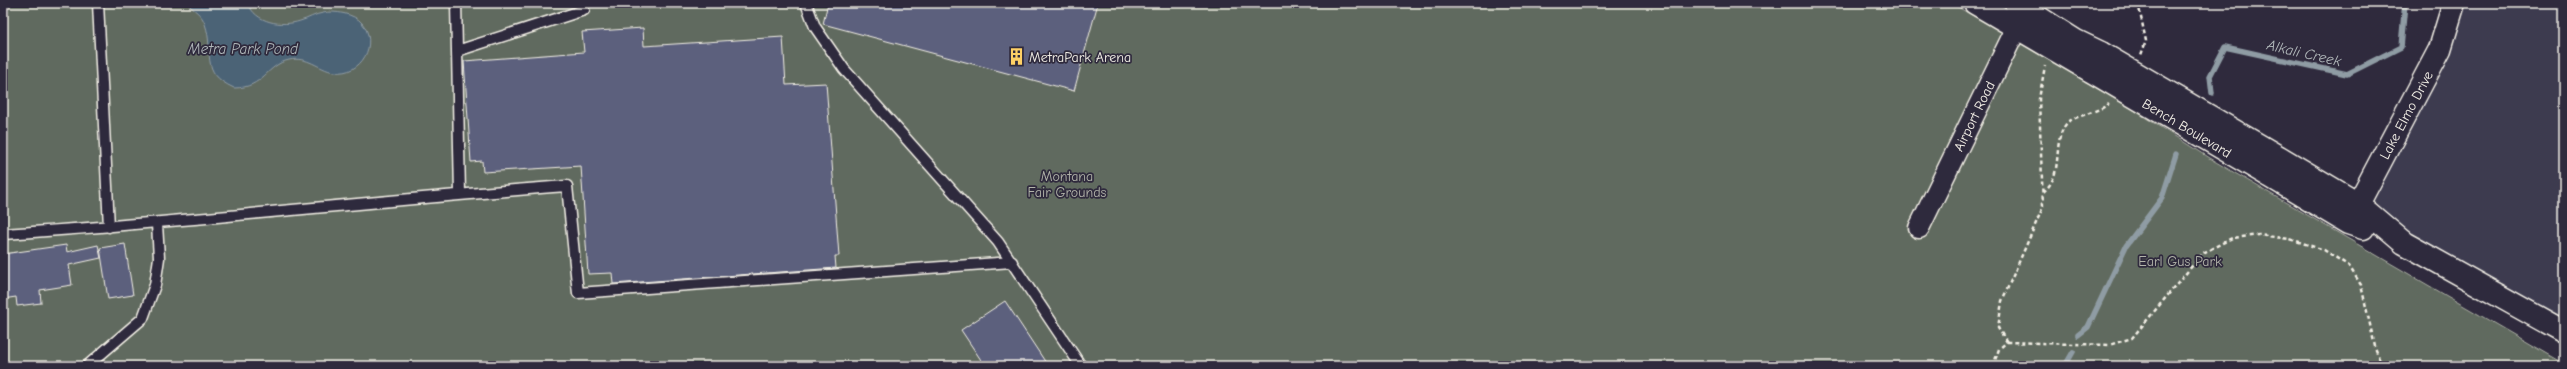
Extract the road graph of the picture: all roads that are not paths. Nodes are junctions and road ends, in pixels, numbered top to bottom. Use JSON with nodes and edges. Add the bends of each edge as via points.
{"nodes":[{"id":1,"x":98,"y":3,"type":"edge"},
{"id":2,"x":456,"y":3,"type":"edge"},
{"id":3,"x":806,"y":3,"type":"edge"},
{"id":4,"x":1975,"y":3,"type":"edge"},
{"id":5,"x":2454,"y":3,"type":"edge"},
{"id":6,"x":584,"y":10,"type":"dead end"},
{"id":7,"x":2022,"y":10,"type":"edge"},
{"id":8,"x":457,"y":51,"type":"junction"},
{"id":9,"x":2096,"y":62,"type":"junction"},
{"id":10,"x":460,"y":194,"type":"junction"},
{"id":11,"x":2353,"y":213,"type":"junction"},
{"id":12,"x":157,"y":224,"type":"junction"},
{"id":13,"x":109,"y":227,"type":"junction"},
{"id":14,"x":1919,"y":228,"type":"dead end"},
{"id":15,"x":3,"y":234,"type":"edge"},
{"id":16,"x":1012,"y":262,"type":"junction"},
{"id":17,"x":2564,"y":332,"type":"edge"},
{"id":18,"x":87,"y":366,"type":"edge"},
{"id":19,"x":1081,"y":366,"type":"edge"}],
"edges":[{"from":1,"to":13,"type":"lane"},
{"from":2,"to":8,"type":"lane"},
{"from":3,"to":16,"type":"lane","via":[[815,27],[844,70],[998,242]]},
{"from":4,"to":7,"type":"main road"},
{"from":5,"to":11,"type":"main road","name":"Lake Elmo Drive","via":[[2440,49]]},
{"from":6,"to":8,"type":"lane"},
{"from":7,"to":9,"type":"main road","via":[[2076,40]]},
{"from":7,"to":9,"type":"main road","via":[[2058,52]]},
{"from":7,"to":14,"type":"street","name":"Airport Road"},
{"from":8,"to":10,"type":"lane"},
{"from":9,"to":11,"type":"main road","bridge":true},
{"from":10,"to":12,"type":"lane"},
{"from":10,"to":16,"type":"lane","via":[[567,186],[578,293]]},
{"from":11,"to":17,"type":"main road"},
{"from":12,"to":13,"type":"lane"},
{"from":12,"to":18,"type":"lane","via":[[159,258],[155,286],[143,318]]},
{"from":13,"to":15,"type":"lane"},
{"from":16,"to":19,"type":"lane"}]}
